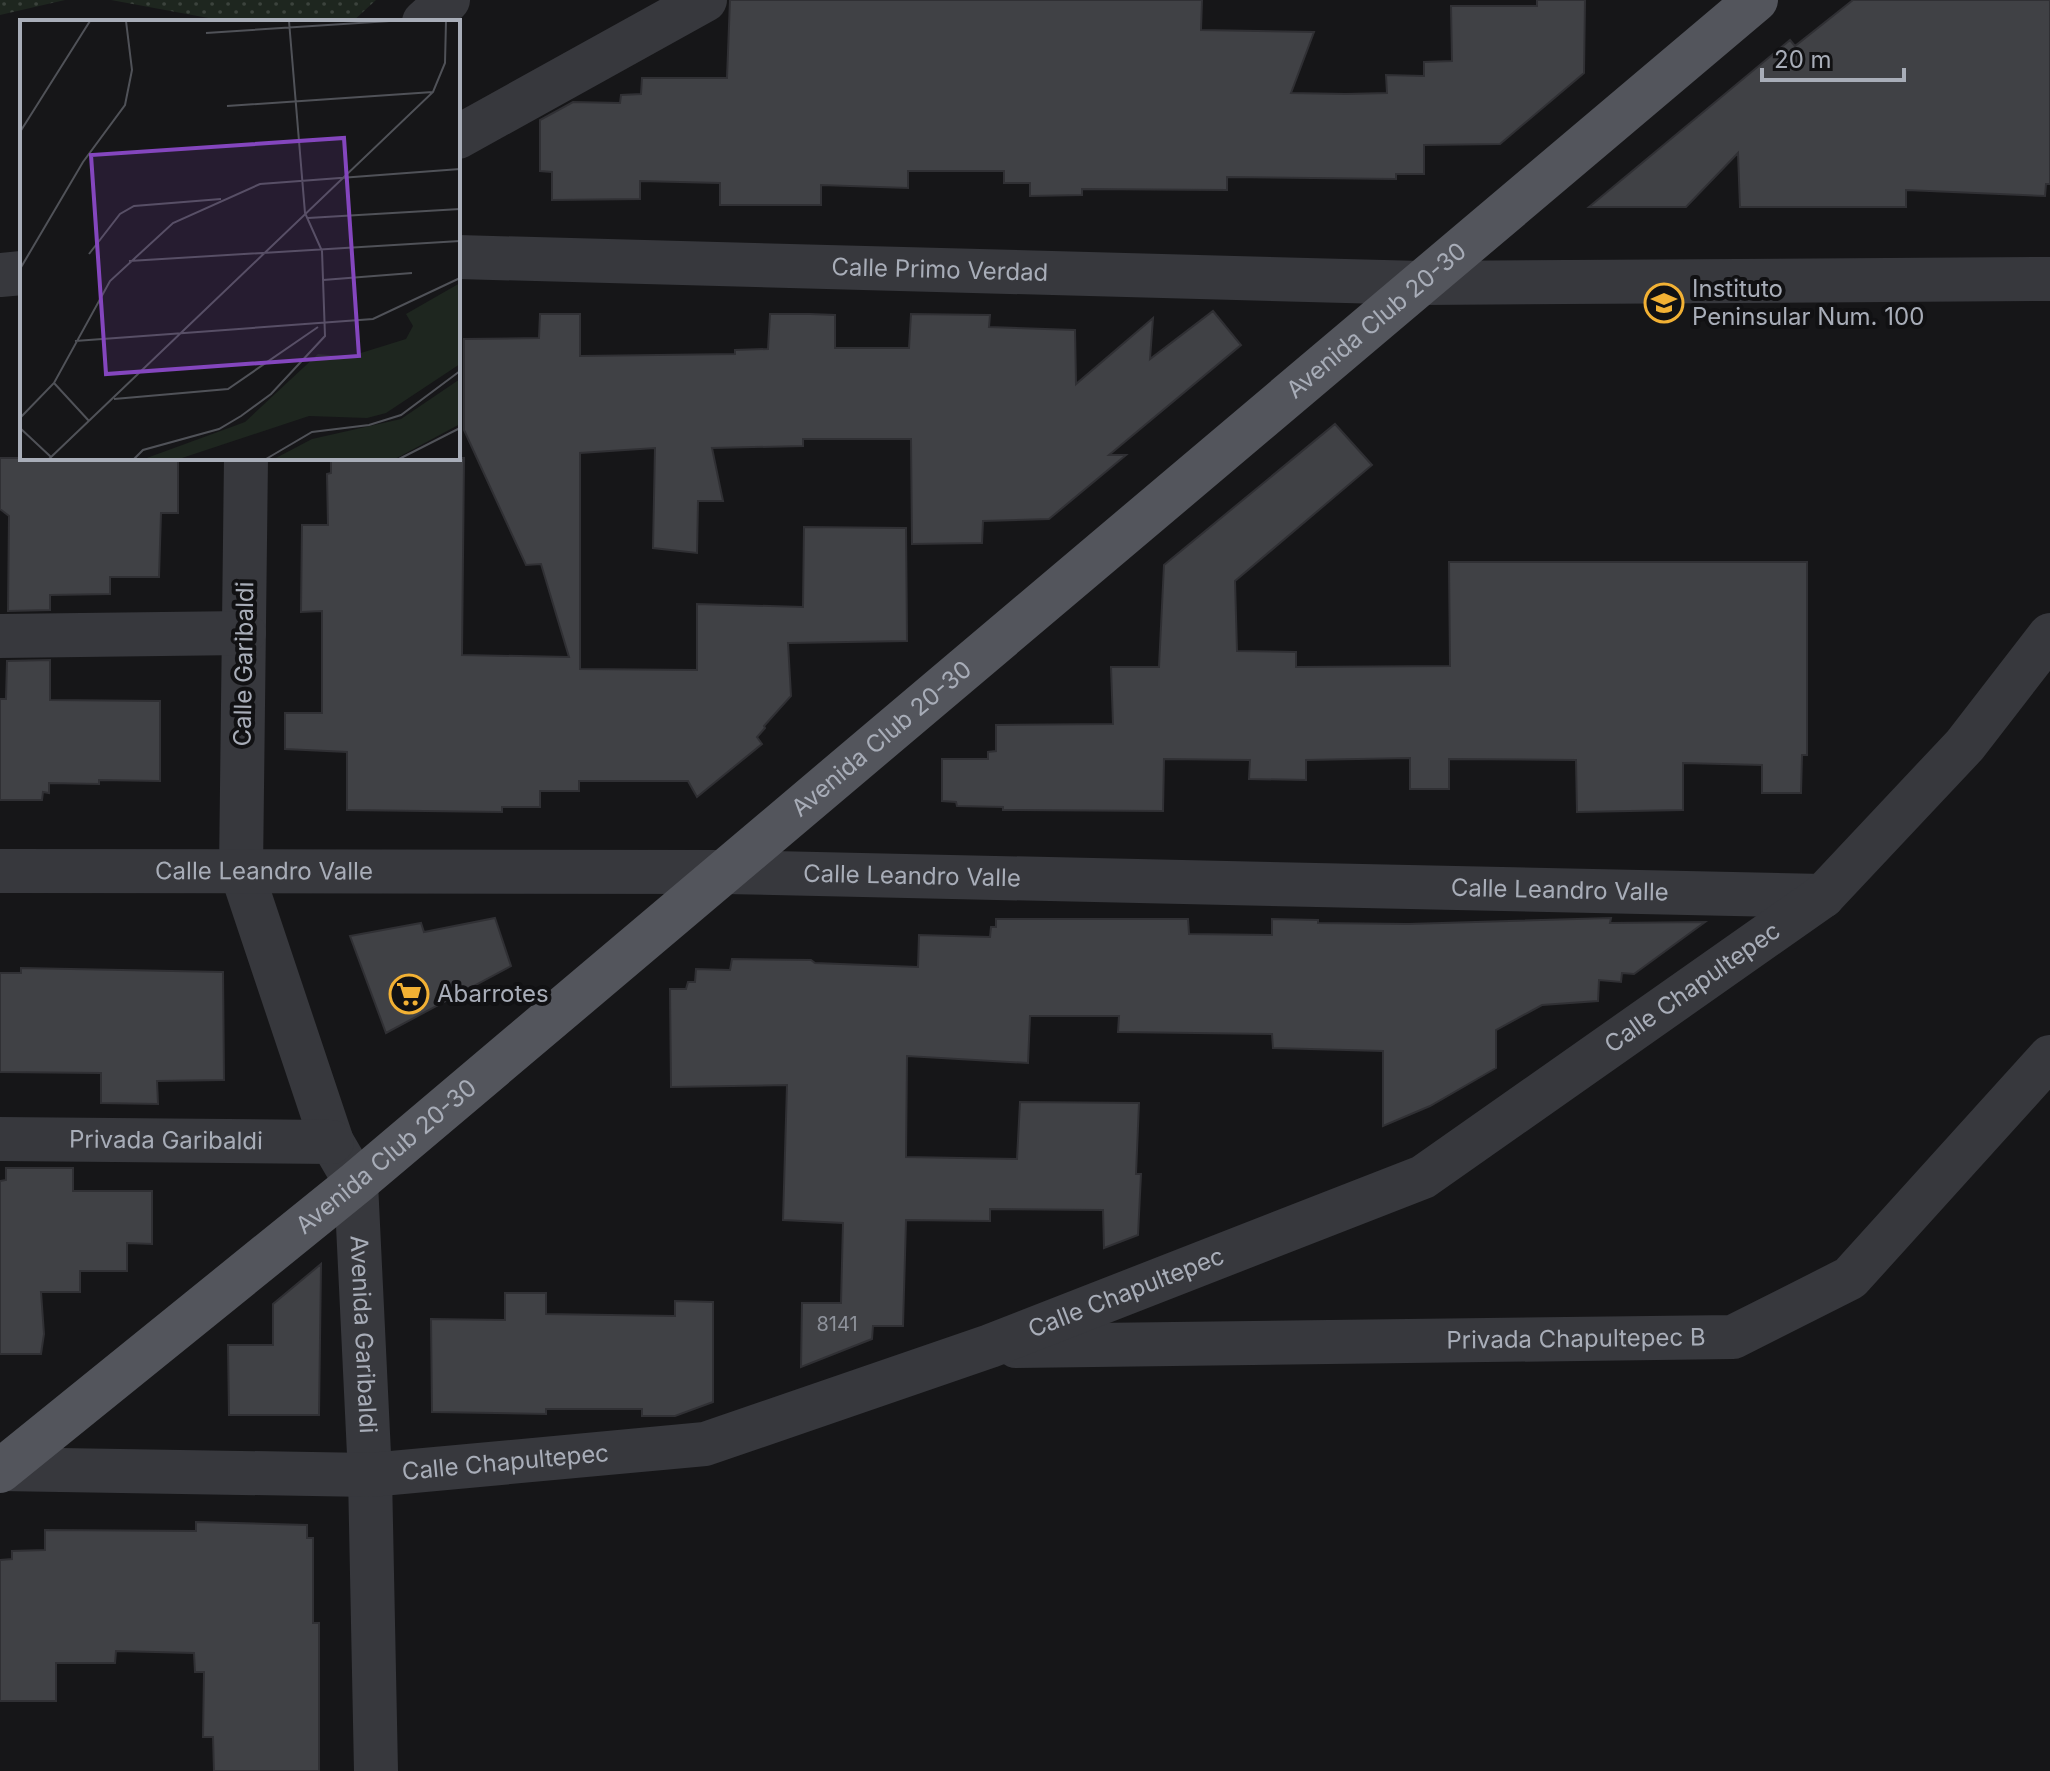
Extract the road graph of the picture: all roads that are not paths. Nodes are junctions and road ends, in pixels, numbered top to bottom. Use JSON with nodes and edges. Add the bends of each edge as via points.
{"nodes":[{"id":1,"x":448,"y":0,"type":"edge"},
{"id":2,"x":705,"y":0,"type":"edge"},
{"id":3,"x":1756,"y":0,"type":"edge"},
{"id":4,"x":426,"y":20,"type":"edge"},
{"id":5,"x":460,"y":136,"type":"edge"},
{"id":6,"x":460,"y":257,"type":"edge"},
{"id":7,"x":20,"y":273,"type":"edge"},
{"id":8,"x":0,"y":275,"type":"edge"},
{"id":9,"x":2050,"y":279,"type":"edge"},
{"id":10,"x":1421,"y":283,"type":"junction"},
{"id":11,"x":246,"y":460,"type":"edge"},
{"id":12,"x":244,"y":633,"type":"junction"},
{"id":13,"x":2050,"y":635,"type":"edge"},
{"id":14,"x":0,"y":636,"type":"edge"},
{"id":15,"x":241,"y":870,"type":"junction"},
{"id":16,"x":0,"y":871,"type":"edge"},
{"id":17,"x":725,"y":872,"type":"junction"},
{"id":18,"x":1823,"y":896,"type":"junction"},
{"id":19,"x":2050,"y":1057,"type":"edge"},
{"id":20,"x":0,"y":1139,"type":"edge"},
{"id":21,"x":332,"y":1142,"type":"junction"},
{"id":22,"x":356,"y":1183,"type":"junction"},
{"id":23,"x":990,"y":1346,"type":"junction"},
{"id":24,"x":1,"y":1470,"type":"edge"},
{"id":25,"x":370,"y":1475,"type":"junction"},
{"id":26,"x":376,"y":1771,"type":"edge"}],
"edges":[{"from":1,"to":4,"type":"street"},
{"from":2,"to":5,"type":"street"},
{"from":3,"to":10,"type":"main road","name":"Avenida Club 20-30"},
{"from":6,"to":10,"type":"street","name":"Calle Primo Verdad"},
{"from":7,"to":8,"type":"street"},
{"from":9,"to":10,"type":"street","name":"Calle Primo Verdad"},
{"from":10,"to":17,"type":"main road","name":"Avenida Club 20-30"},
{"from":11,"to":12,"type":"street","name":"Calle Garibaldi"},
{"from":12,"to":14,"type":"street"},
{"from":12,"to":15,"type":"street","name":"Calle Garibaldi"},
{"from":13,"to":18,"type":"street","name":"Calle Chapultepec","via":[[1965,745]]},
{"from":15,"to":16,"type":"street","name":"Calle Leandro Valle"},
{"from":15,"to":17,"type":"street","name":"Calle Leandro Valle"},
{"from":15,"to":21,"type":"street","name":"Avenida Garibaldi"},
{"from":17,"to":18,"type":"street","name":"Calle Leandro Valle"},
{"from":17,"to":22,"type":"main road","name":"Avenida Club 20-30"},
{"from":18,"to":23,"type":"street","name":"Calle Chapultepec","via":[[1423,1177]]},
{"from":19,"to":23,"type":"street","name":"Privada Chapultepec B","via":[[1850,1278],[1733,1337]]},
{"from":20,"to":21,"type":"street","name":"Privada Garibaldi"},
{"from":21,"to":22,"type":"street","name":"Avenida Garibaldi"},
{"from":22,"to":24,"type":"main road","name":"Avenida Club 20-30"},
{"from":22,"to":25,"type":"street","name":"Avenida Garibaldi"},
{"from":23,"to":25,"type":"street","name":"Calle Chapultepec","via":[[705,1444]]},
{"from":24,"to":25,"type":"street","name":"Calle Chapultepec"},
{"from":25,"to":26,"type":"street","name":"Avenida Garibaldi"}]}
